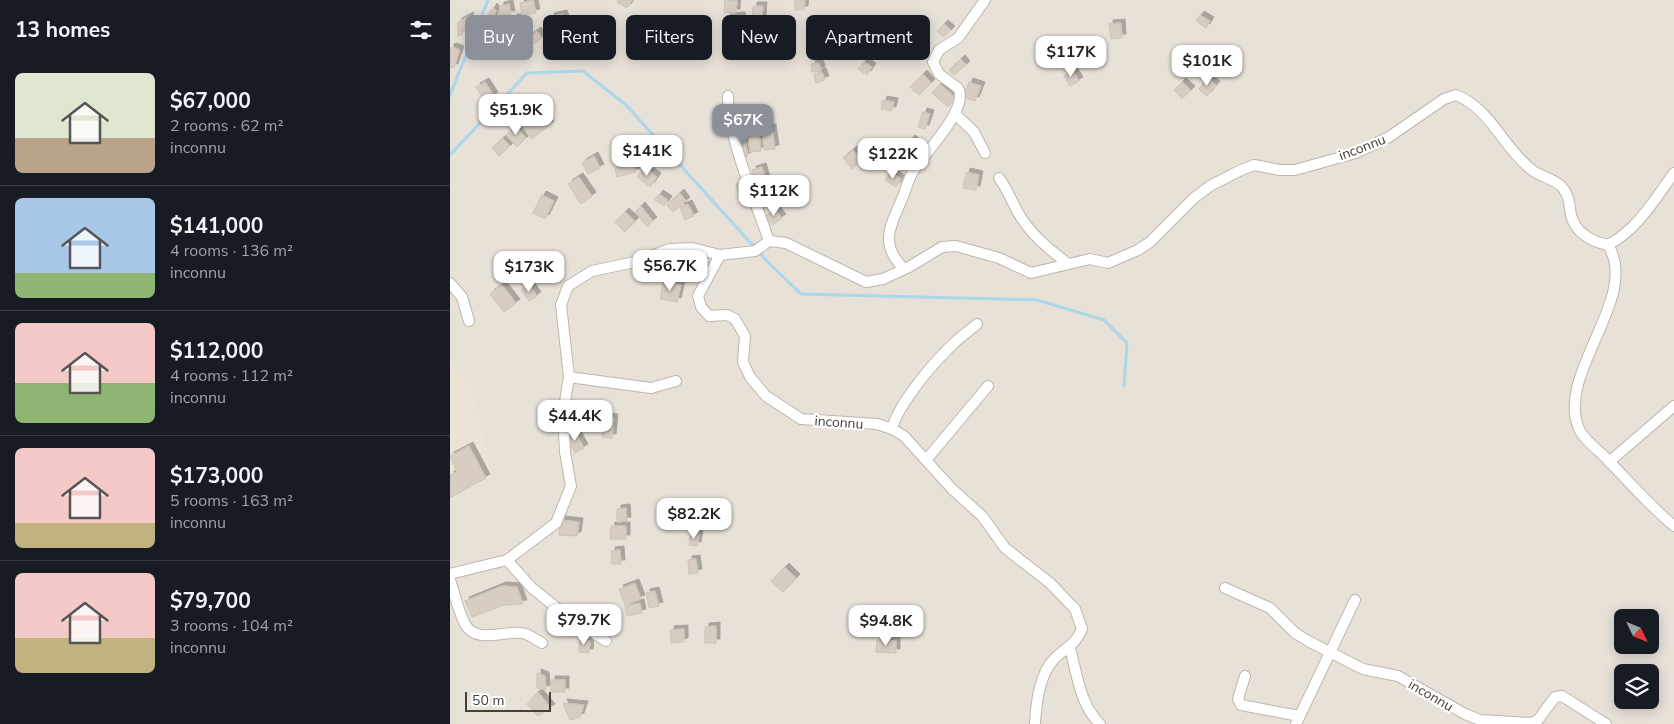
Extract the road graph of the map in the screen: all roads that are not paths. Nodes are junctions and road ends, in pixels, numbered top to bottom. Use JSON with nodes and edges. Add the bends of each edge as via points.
{"nodes":[{"id":1,"x":985,"y":0,"type":"edge"},
{"id":2,"x":728,"y":96,"type":"dead end"},
{"id":3,"x":955,"y":114,"type":"junction"},
{"id":4,"x":985,"y":153,"type":"dead end"},
{"id":5,"x":1674,"y":173,"type":"edge"},
{"id":6,"x":999,"y":178,"type":"dead end"},
{"id":7,"x":768,"y":241,"type":"junction"},
{"id":8,"x":1608,"y":245,"type":"junction"},
{"id":9,"x":720,"y":255,"type":"junction"},
{"id":10,"x":1067,"y":263,"type":"junction"},
{"id":11,"x":904,"y":269,"type":"junction"},
{"id":12,"x":450,"y":283,"type":"edge"},
{"id":13,"x":469,"y":321,"type":"dead end"},
{"id":14,"x":977,"y":324,"type":"dead end"},
{"id":15,"x":569,"y":377,"type":"junction"},
{"id":16,"x":676,"y":381,"type":"dead end"},
{"id":17,"x":988,"y":386,"type":"dead end"},
{"id":18,"x":1674,"y":406,"type":"edge"},
{"id":19,"x":892,"y":428,"type":"junction"},
{"id":20,"x":927,"y":459,"type":"junction"},
{"id":21,"x":1609,"y":462,"type":"junction"},
{"id":22,"x":1674,"y":526,"type":"edge"},
{"id":23,"x":507,"y":560,"type":"junction"},
{"id":24,"x":450,"y":574,"type":"edge"},
{"id":25,"x":450,"y":580,"type":"edge"},
{"id":26,"x":1225,"y":588,"type":"dead end"},
{"id":27,"x":1355,"y":600,"type":"dead end"},
{"id":28,"x":606,"y":641,"type":"dead end"},
{"id":29,"x":542,"y":643,"type":"dead end"},
{"id":30,"x":1070,"y":648,"type":"junction"},
{"id":31,"x":1329,"y":652,"type":"junction"},
{"id":32,"x":1245,"y":676,"type":"dead end"},
{"id":33,"x":1298,"y":720,"type":"edge"},
{"id":34,"x":1034,"y":724,"type":"edge"},
{"id":35,"x":1100,"y":724,"type":"edge"},
{"id":36,"x":1606,"y":724,"type":"edge"}],
"edges":[{"from":1,"to":3,"type":"street","via":[[958,38],[939,50],[932,62],[939,74],[960,91]]},
{"from":2,"to":7,"type":"street","via":[[728,111]]},
{"from":3,"to":4,"type":"street","via":[[974,132]]},
{"from":3,"to":11,"type":"street","via":[[914,170],[894,215],[888,237],[889,248],[893,258]]},
{"from":5,"to":8,"type":"street","via":[[1637,222]]},
{"from":6,"to":10,"type":"street","via":[[1021,218],[1044,246]]},
{"from":7,"to":9,"type":"street","via":[[756,251]]},
{"from":7,"to":11,"type":"street","name":"inconnu","via":[[786,243],[866,282],[883,279]]},
{"from":8,"to":10,"type":"street","name":"inconnu","via":[[1594,242],[1582,233],[1572,218],[1569,197],[1561,185],[1532,170],[1470,101],[1456,95],[1444,99],[1389,137],[1356,153],[1295,170],[1254,165],[1241,170],[1210,186],[1150,242],[1116,261],[1108,263],[1090,259]]},
{"from":8,"to":21,"type":"street","via":[[1614,254],[1617,272],[1600,328],[1576,388],[1573,413],[1580,431]]},
{"from":9,"to":15,"type":"street","via":[[692,248],[670,249],[635,262],[592,271],[568,286],[561,305]]},
{"from":9,"to":19,"type":"street","name":"inconnu","via":[[698,296],[701,307],[709,316],[727,315],[735,320],[745,336],[743,362],[750,377],[766,396],[801,419],[877,424]]},
{"from":10,"to":11,"type":"street","name":"inconnu","via":[[1031,273],[999,258],[956,246],[942,247]]},
{"from":12,"to":13,"type":"street","via":[[462,296]]},
{"from":14,"to":19,"type":"street","via":[[954,343],[920,381]]},
{"from":15,"to":16,"type":"street","via":[[651,388]]},
{"from":15,"to":23,"type":"street","via":[[564,414],[571,486],[556,522]]},
{"from":17,"to":20,"type":"street"},
{"from":18,"to":21,"type":"street"},
{"from":19,"to":20,"type":"street","name":"inconnu"},
{"from":20,"to":30,"type":"street","name":"inconnu","via":[[952,489],[982,516],[1004,548],[1050,584],[1075,609],[1082,629]]},
{"from":21,"to":22,"type":"street","via":[[1647,503]]},
{"from":23,"to":24,"type":"street"},
{"from":23,"to":28,"type":"street","via":[[532,588]]},
{"from":25,"to":29,"type":"street","via":[[464,624],[473,633],[480,636],[524,633]]},
{"from":26,"to":31,"type":"street","name":"inconnu","via":[[1270,608],[1295,633]]},
{"from":27,"to":31,"type":"street"},
{"from":30,"to":34,"type":"street","name":"inconnu","via":[[1056,657],[1045,671]]},
{"from":30,"to":35,"type":"street","via":[[1082,697]]},
{"from":31,"to":33,"type":"street"},
{"from":31,"to":36,"type":"street","name":"inconnu","via":[[1363,669],[1398,676],[1480,720],[1531,723],[1538,720],[1555,697],[1562,696]]},
{"from":32,"to":33,"type":"street","via":[[1238,700],[1241,705]]}]}
